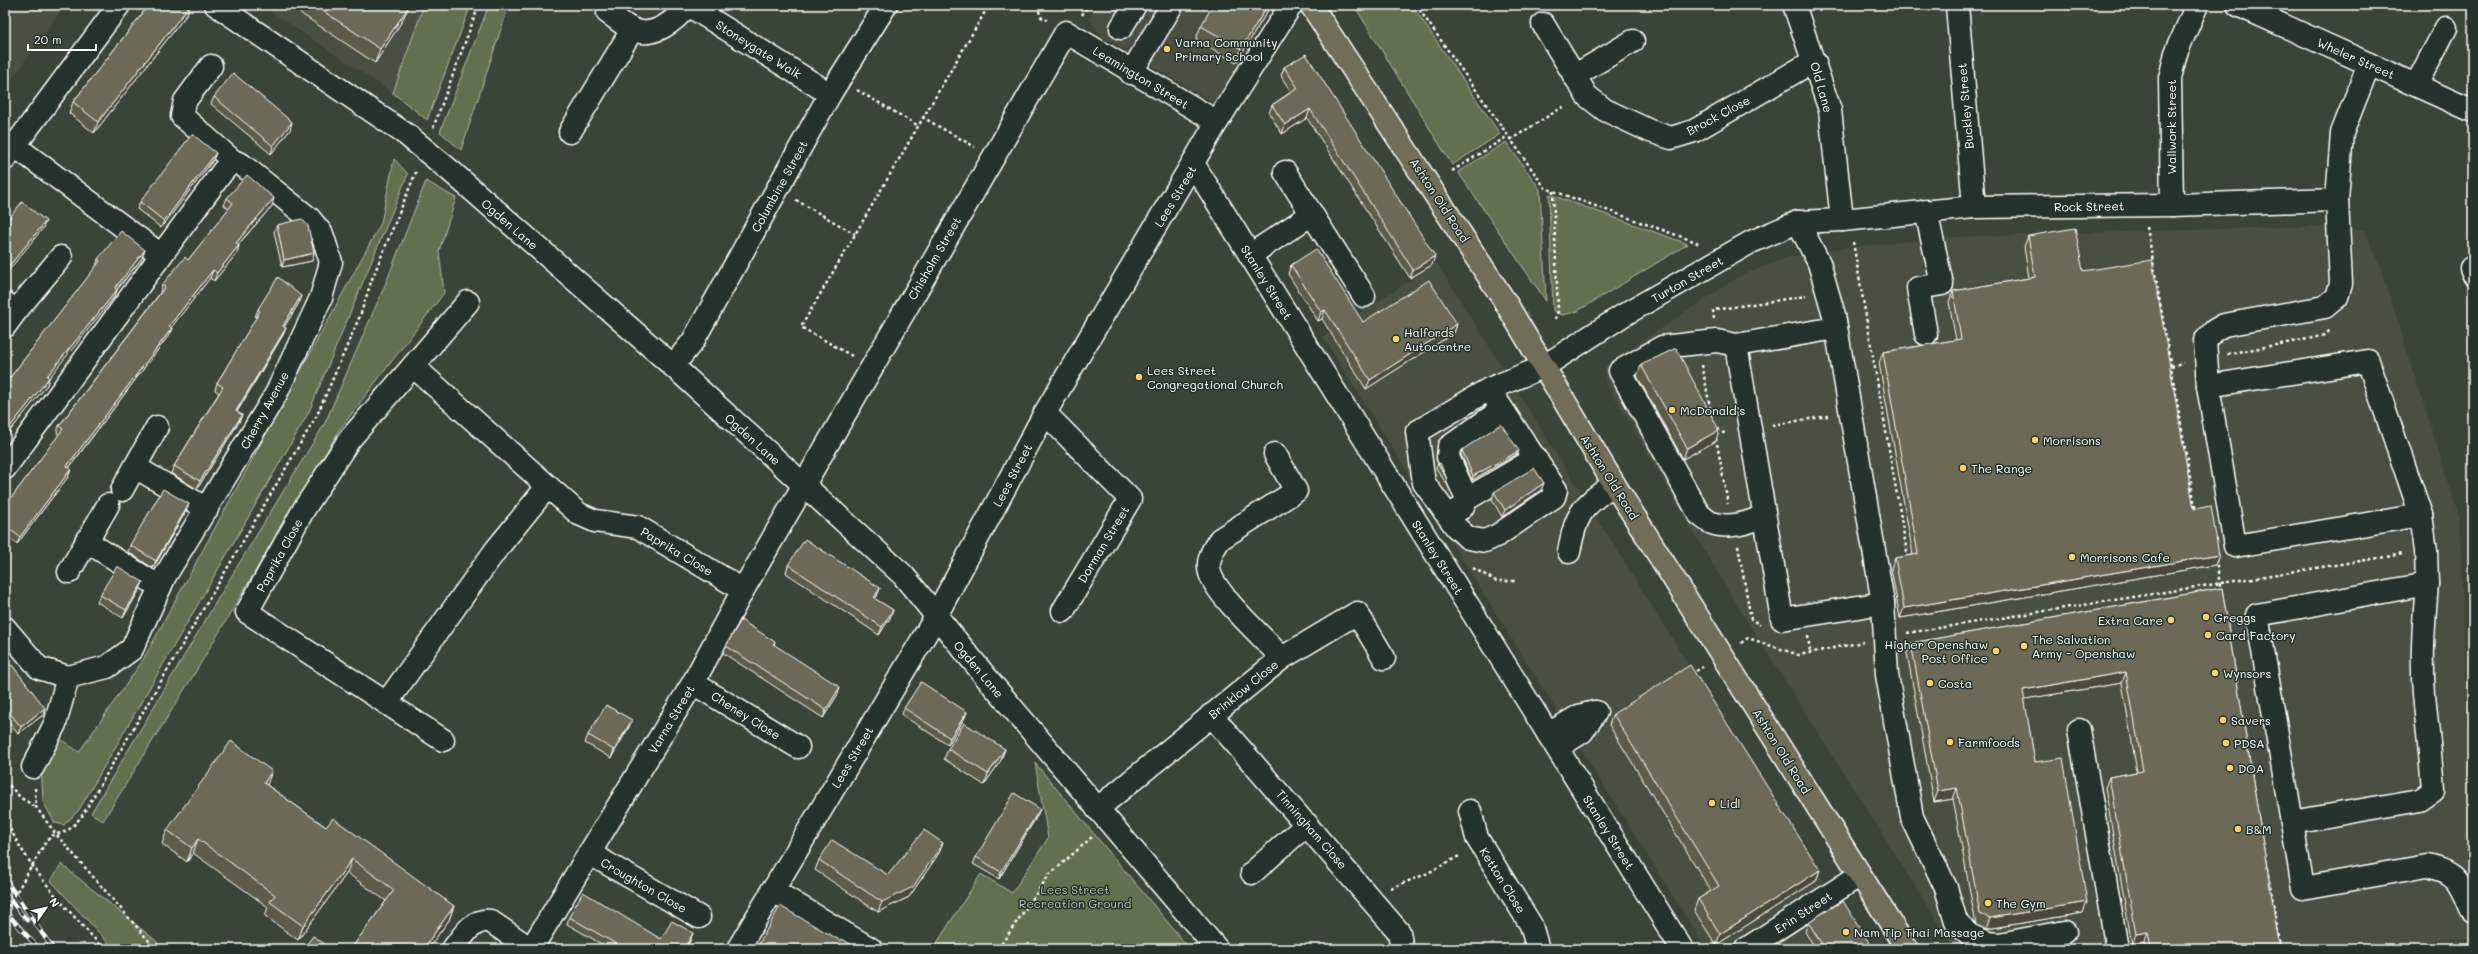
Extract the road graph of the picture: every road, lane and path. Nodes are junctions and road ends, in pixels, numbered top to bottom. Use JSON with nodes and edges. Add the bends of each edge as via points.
{"nodes":[{"id":1,"x":119,"y":5,"type":"edge"},
{"id":2,"x":216,"y":5,"type":"edge"},
{"id":3,"x":479,"y":5,"type":"edge"},
{"id":4,"x":688,"y":5,"type":"edge"},
{"id":5,"x":886,"y":5,"type":"edge"},
{"id":6,"x":989,"y":5,"type":"edge"},
{"id":7,"x":1135,"y":5,"type":"edge"},
{"id":8,"x":1172,"y":5,"type":"edge"},
{"id":9,"x":1291,"y":5,"type":"edge"},
{"id":10,"x":1311,"y":5,"type":"edge"},
{"id":11,"x":1416,"y":5,"type":"edge"},
{"id":12,"x":1794,"y":5,"type":"edge"},
{"id":13,"x":1957,"y":5,"type":"edge"},
{"id":14,"x":2197,"y":5,"type":"edge"},
{"id":15,"x":2238,"y":5,"type":"edge"},
{"id":16,"x":2270,"y":11,"type":"edge"},
{"id":17,"x":608,"y":13,"type":"dead end"},
{"id":18,"x":1543,"y":24,"type":"dead end"},
{"id":19,"x":1121,"y":28,"type":"dead end"},
{"id":20,"x":2446,"y":28,"type":"dead end"},
{"id":21,"x":632,"y":30,"type":"junction"},
{"id":22,"x":1066,"y":32,"type":"joint"},
{"id":23,"x":1633,"y":41,"type":"dead end"},
{"id":24,"x":1815,"y":62,"type":"junction"},
{"id":25,"x":2369,"y":64,"type":"junction"},
{"id":26,"x":211,"y":66,"type":"dead end"},
{"id":27,"x":1131,"y":73,"type":"junction"},
{"id":28,"x":1580,"y":85,"type":"junction"},
{"id":29,"x":2416,"y":85,"type":"junction"},
{"id":30,"x":835,"y":87,"type":"junction"},
{"id":31,"x":2473,"y":111,"type":"edge"},
{"id":32,"x":922,"y":117,"type":"junction"},
{"id":33,"x":1217,"y":122,"type":"junction"},
{"id":34,"x":434,"y":124,"type":"dead end"},
{"id":35,"x":917,"y":125,"type":"junction"},
{"id":36,"x":570,"y":132,"type":"dead end"},
{"id":37,"x":1508,"y":136,"type":"junction"},
{"id":38,"x":1510,"y":140,"type":"junction"},
{"id":39,"x":10,"y":152,"type":"edge"},
{"id":40,"x":993,"y":157,"type":"junction"},
{"id":41,"x":233,"y":161,"type":"junction"},
{"id":42,"x":1194,"y":165,"type":"junction"},
{"id":43,"x":1452,"y":171,"type":"dead end"},
{"id":44,"x":1285,"y":172,"type":"dead end"},
{"id":45,"x":412,"y":183,"type":"dead end"},
{"id":46,"x":777,"y":189,"type":"junction"},
{"id":47,"x":1553,"y":191,"type":"junction"},
{"id":48,"x":2337,"y":200,"type":"junction"},
{"id":49,"x":2143,"y":205,"type":"junction"},
{"id":50,"x":2172,"y":205,"type":"junction"},
{"id":51,"x":1974,"y":207,"type":"junction"},
{"id":52,"x":1926,"y":211,"type":"junction"},
{"id":53,"x":1312,"y":214,"type":"junction"},
{"id":54,"x":1845,"y":220,"type":"junction"},
{"id":55,"x":1798,"y":222,"type":"junction"},
{"id":56,"x":854,"y":234,"type":"junction"},
{"id":57,"x":161,"y":255,"type":"junction"},
{"id":58,"x":1250,"y":255,"type":"junction"},
{"id":59,"x":61,"y":257,"type":"dead end"},
{"id":60,"x":1716,"y":264,"type":"junction"},
{"id":61,"x":1828,"y":292,"type":"junction"},
{"id":62,"x":1364,"y":296,"type":"dead end"},
{"id":63,"x":468,"y":302,"type":"dead end"},
{"id":64,"x":9,"y":314,"type":"edge"},
{"id":65,"x":1555,"y":319,"type":"dead end"},
{"id":66,"x":1715,"y":326,"type":"dead end"},
{"id":67,"x":1836,"y":328,"type":"junction"},
{"id":68,"x":1926,"y":334,"type":"dead end"},
{"id":69,"x":1736,"y":345,"type":"junction"},
{"id":70,"x":1701,"y":361,"type":"dead end"},
{"id":71,"x":413,"y":366,"type":"junction"},
{"id":72,"x":672,"y":366,"type":"junction"},
{"id":73,"x":871,"y":366,"type":"junction"},
{"id":74,"x":1543,"y":368,"type":"junction"},
{"id":75,"x":2208,"y":386,"type":"junction"},
{"id":76,"x":1488,"y":389,"type":"junction"},
{"id":77,"x":1501,"y":410,"type":"junction"},
{"id":78,"x":1045,"y":414,"type":"junction"},
{"id":79,"x":1833,"y":415,"type":"dead end"},
{"id":80,"x":1712,"y":420,"type":"edge"},
{"id":81,"x":1765,"y":426,"type":"dead end"},
{"id":82,"x":157,"y":427,"type":"dead end"},
{"id":83,"x":1714,"y":427,"type":"edge"},
{"id":84,"x":1275,"y":454,"type":"dead end"},
{"id":85,"x":1536,"y":458,"type":"junction"},
{"id":86,"x":135,"y":467,"type":"junction"},
{"id":87,"x":5,"y":468,"type":"edge"},
{"id":88,"x":803,"y":484,"type":"junction"},
{"id":89,"x":1614,"y":484,"type":"junction"},
{"id":90,"x":547,"y":487,"type":"junction"},
{"id":91,"x":1467,"y":500,"type":"junction"},
{"id":92,"x":1728,"y":508,"type":"dead end"},
{"id":93,"x":207,"y":509,"type":"junction"},
{"id":94,"x":1444,"y":511,"type":"junction"},
{"id":95,"x":2202,"y":513,"type":"edge"},
{"id":96,"x":1764,"y":515,"type":"junction"},
{"id":97,"x":2421,"y":515,"type":"junction"},
{"id":98,"x":86,"y":542,"type":"junction"},
{"id":99,"x":2426,"y":551,"type":"junction"},
{"id":100,"x":1569,"y":552,"type":"dead end"},
{"id":101,"x":2214,"y":552,"type":"edge"},
{"id":102,"x":1908,"y":561,"type":"edge"},
{"id":103,"x":69,"y":572,"type":"dead end"},
{"id":104,"x":1449,"y":575,"type":"junction"},
{"id":105,"x":1517,"y":581,"type":"dead end"},
{"id":106,"x":2220,"y":583,"type":"junction"},
{"id":107,"x":2427,"y":584,"type":"junction"},
{"id":108,"x":160,"y":587,"type":"junction"},
{"id":109,"x":743,"y":590,"type":"junction"},
{"id":110,"x":2222,"y":598,"type":"edge"},
{"id":111,"x":1883,"y":603,"type":"junction"},
{"id":112,"x":1063,"y":611,"type":"dead end"},
{"id":113,"x":936,"y":616,"type":"junction"},
{"id":114,"x":5,"y":628,"type":"edge"},
{"id":115,"x":1885,"y":637,"type":"junction"},
{"id":116,"x":1746,"y":640,"type":"dead end"},
{"id":117,"x":1282,"y":658,"type":"junction"},
{"id":118,"x":1384,"y":658,"type":"dead end"},
{"id":119,"x":68,"y":677,"type":"junction"},
{"id":120,"x":693,"y":682,"type":"junction"},
{"id":121,"x":387,"y":702,"type":"junction"},
{"id":122,"x":1211,"y":715,"type":"junction"},
{"id":123,"x":2079,"y":730,"type":"dead end"},
{"id":124,"x":443,"y":740,"type":"dead end"},
{"id":125,"x":798,"y":747,"type":"dead end"},
{"id":126,"x":33,"y":767,"type":"joint"},
{"id":127,"x":5,"y":781,"type":"edge"},
{"id":128,"x":36,"y":807,"type":"junction"},
{"id":129,"x":1470,"y":811,"type":"dead end"},
{"id":130,"x":1103,"y":816,"type":"junction"},
{"id":131,"x":5,"y":818,"type":"edge"},
{"id":132,"x":2292,"y":822,"type":"junction"},
{"id":133,"x":1307,"y":824,"type":"junction"},
{"id":134,"x":55,"y":832,"type":"junction"},
{"id":135,"x":1480,"y":844,"type":"junction"},
{"id":136,"x":588,"y":853,"type":"junction"},
{"id":137,"x":2267,"y":868,"type":"edge"},
{"id":138,"x":1252,"y":873,"type":"dead end"},
{"id":139,"x":1860,"y":875,"type":"junction"},
{"id":140,"x":772,"y":890,"type":"junction"},
{"id":141,"x":1370,"y":897,"type":"junction"},
{"id":142,"x":5,"y":912,"type":"edge"},
{"id":143,"x":2473,"y":913,"type":"edge"},
{"id":144,"x":699,"y":917,"type":"dead end"},
{"id":145,"x":2065,"y":932,"type":"dead end"},
{"id":146,"x":1768,"y":943,"type":"edge"},
{"id":147,"x":531,"y":948,"type":"edge"},
{"id":148,"x":104,"y":949,"type":"edge"},
{"id":149,"x":156,"y":949,"type":"edge"},
{"id":150,"x":453,"y":949,"type":"edge"},
{"id":151,"x":738,"y":949,"type":"edge"},
{"id":152,"x":871,"y":949,"type":"edge"},
{"id":153,"x":998,"y":949,"type":"edge"},
{"id":154,"x":1217,"y":949,"type":"edge"},
{"id":155,"x":1402,"y":949,"type":"edge"},
{"id":156,"x":1538,"y":949,"type":"edge"},
{"id":157,"x":1682,"y":949,"type":"edge"},
{"id":158,"x":1746,"y":949,"type":"edge"},
{"id":159,"x":1907,"y":949,"type":"edge"},
{"id":160,"x":2117,"y":949,"type":"edge"},
{"id":161,"x":2281,"y":949,"type":"edge"}],
"edges":[{"from":1,"to":39,"type":"street"},
{"from":2,"to":72,"type":"street","name":"Ogden Lane","bridge":true,"via":[[407,135]]},
{"from":3,"to":34,"type":"path"},
{"from":4,"to":21,"type":"street","via":[[676,19],[657,29],[643,32]]},
{"from":4,"to":30,"type":"street","name":"Stoneygate Walk"},
{"from":5,"to":30,"type":"street","name":"Columbine Street"},
{"from":6,"to":32,"type":"path"},
{"from":7,"to":19,"type":"street"},
{"from":8,"to":27,"type":"street"},
{"from":9,"to":33,"type":"street","name":"Lees Street"},
{"from":10,"to":74,"type":"highway","name":"Ashton Old Road","via":[[1439,198],[1504,300]]},
{"from":11,"to":37,"type":"path"},
{"from":12,"to":24,"type":"street","name":"Old Lane"},
{"from":13,"to":51,"type":"street","name":"Buckley Street"},
{"from":14,"to":50,"type":"street","name":"Wallwork Street","via":[[2176,53],[2170,78]]},
{"from":15,"to":16,"type":"street","name":"Wheler Street"},
{"from":16,"to":25,"type":"street","name":"Wheler Street"},
{"from":17,"to":21,"type":"street"},
{"from":18,"to":28,"type":"street","name":"Brock Close"},
{"from":20,"to":29,"type":"street"},
{"from":21,"to":36,"type":"street"},
{"from":22,"to":27,"type":"street","name":"Leamington Street"},
{"from":22,"to":40,"type":"street","name":"Chisholm Street"},
{"from":23,"to":28,"type":"street"},
{"from":24,"to":28,"type":"street","name":"Brock Close","via":[[1694,131],[1671,138],[1650,132],[1605,110]]},
{"from":24,"to":54,"type":"street","name":"Old Lane","via":[[1830,110]]},
{"from":25,"to":29,"type":"street","name":"Wheler Street"},
{"from":25,"to":48,"type":"street","via":[[2342,133]]},
{"from":26,"to":41,"type":"street","name":"Cherry Avenue","via":[[185,101],[182,116]]},
{"from":27,"to":33,"type":"street","name":"Leamington Street"},
{"from":28,"to":38,"type":"path"},
{"from":29,"to":31,"type":"street","name":"Wheler Street"},
{"from":30,"to":35,"type":"path"},
{"from":30,"to":46,"type":"street","name":"Columbine Street"},
{"from":32,"to":35,"type":"path"},
{"from":32,"to":40,"type":"path"},
{"from":33,"to":42,"type":"street","name":"Lees Street"},
{"from":35,"to":56,"type":"path"},
{"from":37,"to":38,"type":"path"},
{"from":37,"to":43,"type":"path"},
{"from":38,"to":47,"type":"path","via":[[1545,188]]},
{"from":39,"to":57,"type":"street"},
{"from":40,"to":73,"type":"street","name":"Chisholm Street"},
{"from":41,"to":57,"type":"street"},
{"from":41,"to":93,"type":"street","name":"Cherry Avenue","via":[[241,164],[309,218],[322,234],[331,262],[321,298],[276,394]]},
{"from":42,"to":58,"type":"street","name":"Stanley Street"},
{"from":42,"to":78,"type":"street","name":"Lees Street"},
{"from":44,"to":53,"type":"street"},
{"from":45,"to":134,"type":"path","via":[[372,279],[360,316],[317,414],[82,816],[67,831]]},
{"from":46,"to":56,"type":"path"},
{"from":46,"to":72,"type":"street","name":"Columbine Street","via":[[693,341]]},
{"from":47,"to":60,"type":"path","via":[[1696,242]]},
{"from":47,"to":65,"type":"path","via":[[1558,311]]},
{"from":48,"to":50,"type":"street","name":"Rock Street"},
{"from":48,"to":75,"type":"street","via":[[2341,284],[2337,297],[2325,307],[2224,325],[2215,330],[2205,341]]},
{"from":49,"to":50,"type":"street","name":"Rock Street"},
{"from":49,"to":51,"type":"street","name":"Rock Street"},
{"from":49,"to":95,"type":"path","via":[[2197,514]]},
{"from":51,"to":52,"type":"street","name":"Rock Street"},
{"from":52,"to":54,"type":"street","name":"Rock Street"},
{"from":52,"to":68,"type":"street","via":[[1942,284],[1918,288]]},
{"from":53,"to":58,"type":"street"},
{"from":53,"to":62,"type":"street"},
{"from":54,"to":55,"type":"street","name":"Turton Street"},
{"from":54,"to":102,"type":"path"},
{"from":55,"to":60,"type":"street","name":"Turton Street","via":[[1751,242]]},
{"from":55,"to":61,"type":"street","via":[[1819,263]]},
{"from":56,"to":73,"type":"path","via":[[801,327]]},
{"from":57,"to":87,"type":"street"},
{"from":58,"to":104,"type":"street","name":"Stanley Street"},
{"from":59,"to":64,"type":"street"},
{"from":60,"to":74,"type":"street","name":"Turton Street","via":[[1622,316]]},
{"from":61,"to":66,"type":"path","via":[[1713,310]]},
{"from":61,"to":67,"type":"street"},
{"from":63,"to":71,"type":"street","name":"Paprika Close"},
{"from":67,"to":69,"type":"street"},
{"from":67,"to":111,"type":"street"},
{"from":69,"to":96,"type":"street"},
{"from":69,"to":96,"type":"street","via":[[1717,341],[1662,347],[1620,371],[1699,514],[1712,523],[1728,525],[1755,521]]},
{"from":70,"to":80,"type":"path"},
{"from":71,"to":90,"type":"street","name":"Paprika Close"},
{"from":71,"to":121,"type":"street","name":"Paprika Close","via":[[349,440],[304,509],[247,612]]},
{"from":72,"to":88,"type":"street","name":"Ogden Lane"},
{"from":73,"to":88,"type":"street","name":"Chisholm Street"},
{"from":74,"to":76,"type":"street","name":"Turton Street"},
{"from":74,"to":89,"type":"highway","name":"Ashton Old Road"},
{"from":75,"to":97,"type":"street","via":[[2368,362]]},
{"from":75,"to":97,"type":"street","via":[[2236,546]]},
{"from":76,"to":77,"type":"street"},
{"from":76,"to":94,"type":"street","name":"Turton Street","via":[[1417,432],[1424,483]]},
{"from":77,"to":85,"type":"street"},
{"from":77,"to":91,"type":"street","via":[[1450,447],[1448,457]]},
{"from":78,"to":112,"type":"street","name":"Dorman Street","via":[[1130,499]]},
{"from":78,"to":113,"type":"street","name":"Lees Street"},
{"from":79,"to":81,"type":"path"},
{"from":82,"to":86,"type":"street"},
{"from":83,"to":92,"type":"path"},
{"from":84,"to":117,"type":"street","via":[[1296,491],[1220,539],[1213,550],[1209,566],[1213,580],[1224,596]]},
{"from":85,"to":91,"type":"street"},
{"from":85,"to":94,"type":"street","via":[[1556,490],[1554,497],[1498,535],[1485,541],[1468,538],[1456,528]]},
{"from":86,"to":93,"type":"street"},
{"from":86,"to":98,"type":"street"},
{"from":88,"to":109,"type":"street","name":"Varna Street"},
{"from":88,"to":113,"type":"street","name":"Ogden Lane","via":[[903,576]]},
{"from":89,"to":100,"type":"street","via":[[1589,501],[1578,516]]},
{"from":89,"to":139,"type":"highway","name":"Ashton Old Road"},
{"from":90,"to":109,"type":"street","name":"Paprika Close","via":[[579,514],[595,521],[638,527]]},
{"from":90,"to":121,"type":"street","via":[[495,551]]},
{"from":91,"to":94,"type":"street","via":[[1462,508],[1452,513]]},
{"from":93,"to":108,"type":"street","name":"Cherry Avenue"},
{"from":96,"to":111,"type":"street","via":[[1782,619]]},
{"from":97,"to":99,"type":"street"},
{"from":98,"to":103,"type":"street"},
{"from":98,"to":108,"type":"street"},
{"from":99,"to":106,"type":"path"},
{"from":99,"to":107,"type":"street"},
{"from":101,"to":106,"type":"path"},
{"from":104,"to":105,"type":"path","via":[[1466,564],[1496,581]]},
{"from":104,"to":157,"type":"street","name":"Stanley Street"},
{"from":106,"to":110,"type":"path"},
{"from":106,"to":115,"type":"path"},
{"from":107,"to":132,"type":"street","via":[[2423,653],[2433,791],[2420,800]]},
{"from":107,"to":132,"type":"street","via":[[2257,615]]},
{"from":108,"to":119,"type":"street","name":"Cherry Avenue","via":[[132,649],[107,667]]},
{"from":109,"to":120,"type":"street","name":"Varna Street"},
{"from":111,"to":115,"type":"street"},
{"from":113,"to":130,"type":"street","name":"Ogden Lane"},
{"from":113,"to":140,"type":"street","name":"Lees Street"},
{"from":114,"to":119,"type":"street","via":[[39,668]]},
{"from":115,"to":116,"type":"path","via":[[1799,655],[1748,638]]},
{"from":115,"to":145,"type":"street","via":[[1887,675],[1912,817],[1946,888],[1956,921],[1969,935],[1988,943],[1998,944]]},
{"from":117,"to":118,"type":"street","name":"Brinklow Close","via":[[1357,614]]},
{"from":117,"to":122,"type":"street","name":"Brinklow Close"},
{"from":119,"to":126,"type":"street","via":[[55,724]]},
{"from":120,"to":125,"type":"street","name":"Cheney Close"},
{"from":120,"to":136,"type":"street","name":"Varna Street"},
{"from":121,"to":124,"type":"street","name":"Paprika Close"},
{"from":122,"to":130,"type":"street","name":"Brinklow Close"},
{"from":122,"to":133,"type":"street","name":"Tinningham Close"},
{"from":123,"to":160,"type":"street"},
{"from":126,"to":128,"type":"path"},
{"from":127,"to":128,"type":"path","via":[[21,798]]},
{"from":128,"to":134,"type":"path"},
{"from":129,"to":135,"type":"street","name":"Ketton Close"},
{"from":130,"to":153,"type":"path","via":[[1049,875]]},
{"from":130,"to":154,"type":"street","name":"Ogden Lane"},
{"from":131,"to":148,"type":"path","via":[[15,840],[49,889]]},
{"from":132,"to":143,"type":"street","via":[[2303,888],[2428,866],[2445,869],[2454,875]]},
{"from":133,"to":138,"type":"street"},
{"from":133,"to":141,"type":"street","name":"Tinningham Close"},
{"from":134,"to":142,"type":"path","bridge":true,"via":[[44,845]]},
{"from":134,"to":149,"type":"path"},
{"from":135,"to":141,"type":"path","via":[[1426,874]]},
{"from":135,"to":156,"type":"street","name":"Ketton Close","via":[[1531,925]]},
{"from":136,"to":144,"type":"street","name":"Croughton Close"},
{"from":136,"to":147,"type":"street","name":"Varna Street"},
{"from":137,"to":161,"type":"path"},
{"from":139,"to":146,"type":"street","name":"Erin Street"},
{"from":139,"to":159,"type":"highway","name":"Ashton Old Road"},
{"from":140,"to":151,"type":"street","name":"Lees Street"},
{"from":140,"to":152,"type":"street"},
{"from":141,"to":155,"type":"street","name":"Tinningham Close","via":[[1399,932]]},
{"from":146,"to":158,"type":"street","name":"Erin Street"},
{"from":147,"to":150,"type":"street","via":[[490,920],[483,920],[472,926]]}]}
